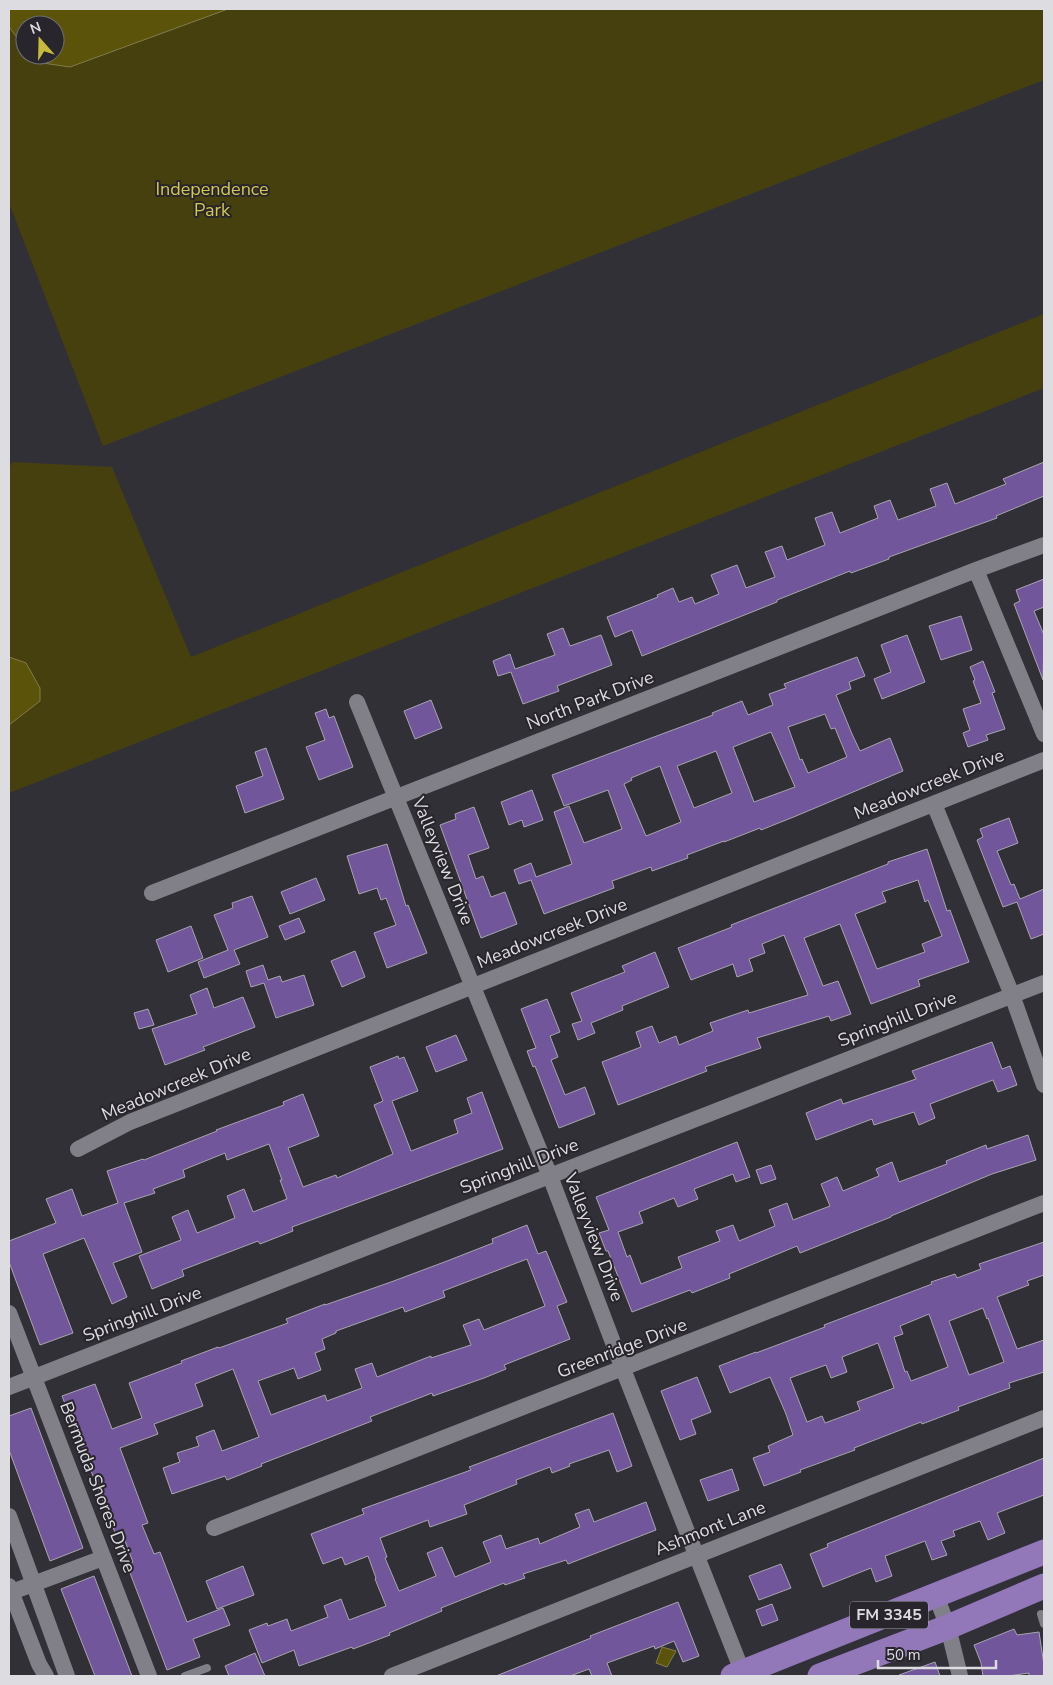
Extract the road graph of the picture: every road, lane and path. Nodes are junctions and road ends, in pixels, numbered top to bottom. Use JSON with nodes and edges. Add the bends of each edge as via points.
{"nodes":[{"id":1,"x":1044,"y":545,"type":"edge"},
{"id":2,"x":976,"y":570,"type":"junction"},
{"id":3,"x":357,"y":702,"type":"dead end"},
{"id":4,"x":1044,"y":734,"type":"edge"},
{"id":5,"x":1044,"y":760,"type":"edge"},
{"id":6,"x":396,"y":797,"type":"junction"},
{"id":7,"x":934,"y":804,"type":"junction"},
{"id":8,"x":152,"y":893,"type":"dead end"},
{"id":9,"x":1044,"y":983,"type":"edge"},
{"id":10,"x":472,"y":986,"type":"junction"},
{"id":11,"x":1012,"y":996,"type":"junction"},
{"id":12,"x":1044,"y":1085,"type":"edge"},
{"id":13,"x":78,"y":1149,"type":"dead end"},
{"id":14,"x":550,"y":1176,"type":"junction"},
{"id":15,"x":1044,"y":1203,"type":"edge"},
{"id":16,"x":9,"y":1313,"type":"edge"},
{"id":17,"x":623,"y":1369,"type":"junction"},
{"id":18,"x":34,"y":1378,"type":"junction"},
{"id":19,"x":9,"y":1387,"type":"edge"},
{"id":20,"x":1044,"y":1418,"type":"edge"},
{"id":21,"x":9,"y":1516,"type":"edge"},
{"id":22,"x":214,"y":1528,"type":"dead end"},
{"id":23,"x":1044,"y":1552,"type":"edge"},
{"id":24,"x":696,"y":1555,"type":"junction"},
{"id":25,"x":103,"y":1558,"type":"junction"},
{"id":26,"x":34,"y":1584,"type":"junction"},
{"id":27,"x":1044,"y":1586,"type":"edge"},
{"id":28,"x":10,"y":1590,"type":"edge"},
{"id":29,"x":936,"y":1596,"type":"junction"},
{"id":30,"x":1041,"y":1614,"type":"dead end"},
{"id":31,"x":1044,"y":1624,"type":"edge"},
{"id":32,"x":948,"y":1627,"type":"junction"},
{"id":33,"x":207,"y":1668,"type":"dead end"},
{"id":34,"x":740,"y":1675,"type":"edge"},
{"id":35,"x":46,"y":1676,"type":"edge"},
{"id":36,"x":67,"y":1676,"type":"edge"},
{"id":37,"x":149,"y":1676,"type":"edge"},
{"id":38,"x":185,"y":1676,"type":"edge"},
{"id":39,"x":392,"y":1676,"type":"edge"},
{"id":40,"x":820,"y":1676,"type":"edge"},
{"id":41,"x":960,"y":1676,"type":"edge"}],
"edges":[{"from":1,"to":2,"type":"street","name":"North Park Drive"},
{"from":2,"to":4,"type":"street"},
{"from":2,"to":6,"type":"street","name":"North Park Drive"},
{"from":3,"to":6,"type":"street","name":"Valleyview Drive"},
{"from":5,"to":7,"type":"street","name":"Meadowcreek Drive"},
{"from":6,"to":8,"type":"street","name":"North Park Drive"},
{"from":6,"to":10,"type":"street","name":"Valleyview Drive"},
{"from":7,"to":10,"type":"street","name":"Meadowcreek Drive"},
{"from":7,"to":11,"type":"street"},
{"from":9,"to":11,"type":"street","name":"Springhill Drive"},
{"from":10,"to":13,"type":"street","name":"Meadowcreek Drive","via":[[130,1122]]},
{"from":10,"to":14,"type":"street","name":"Valleyview Drive"},
{"from":11,"to":12,"type":"street"},
{"from":11,"to":14,"type":"street","name":"Springhill Drive"},
{"from":14,"to":17,"type":"street","name":"Valleyview Drive"},
{"from":14,"to":18,"type":"street","name":"Springhill Drive"},
{"from":15,"to":17,"type":"street","name":"Greenridge Drive"},
{"from":16,"to":18,"type":"street","name":"Bermuda Shores Drive"},
{"from":17,"to":22,"type":"street","name":"Greenridge Drive"},
{"from":17,"to":24,"type":"street","name":"Valleyview Drive"},
{"from":18,"to":19,"type":"street","name":"Springhill Drive"},
{"from":18,"to":25,"type":"street","name":"Bermuda Shores Drive"},
{"from":20,"to":24,"type":"street","name":"Ashmont Lane"},
{"from":21,"to":26,"type":"street"},
{"from":23,"to":29,"type":"main road","number":"FM 3345"},
{"from":24,"to":34,"type":"street","name":"Valleyview Drive"},
{"from":24,"to":39,"type":"street","name":"Ashmont Lane"},
{"from":25,"to":26,"type":"street"},
{"from":25,"to":37,"type":"street","name":"Bermuda Shores Drive"},
{"from":26,"to":28,"type":"street"},
{"from":26,"to":36,"type":"street"},
{"from":27,"to":32,"type":"main road","number":"FM 3345"},
{"from":28,"to":35,"type":"street"},
{"from":29,"to":32,"type":"street"},
{"from":29,"to":34,"type":"main road","number":"FM 3345"},
{"from":30,"to":31,"type":"lane"},
{"from":32,"to":40,"type":"main road","number":"FM 3345"},
{"from":32,"to":41,"type":"street"},
{"from":33,"to":38,"type":"lane"}]}
